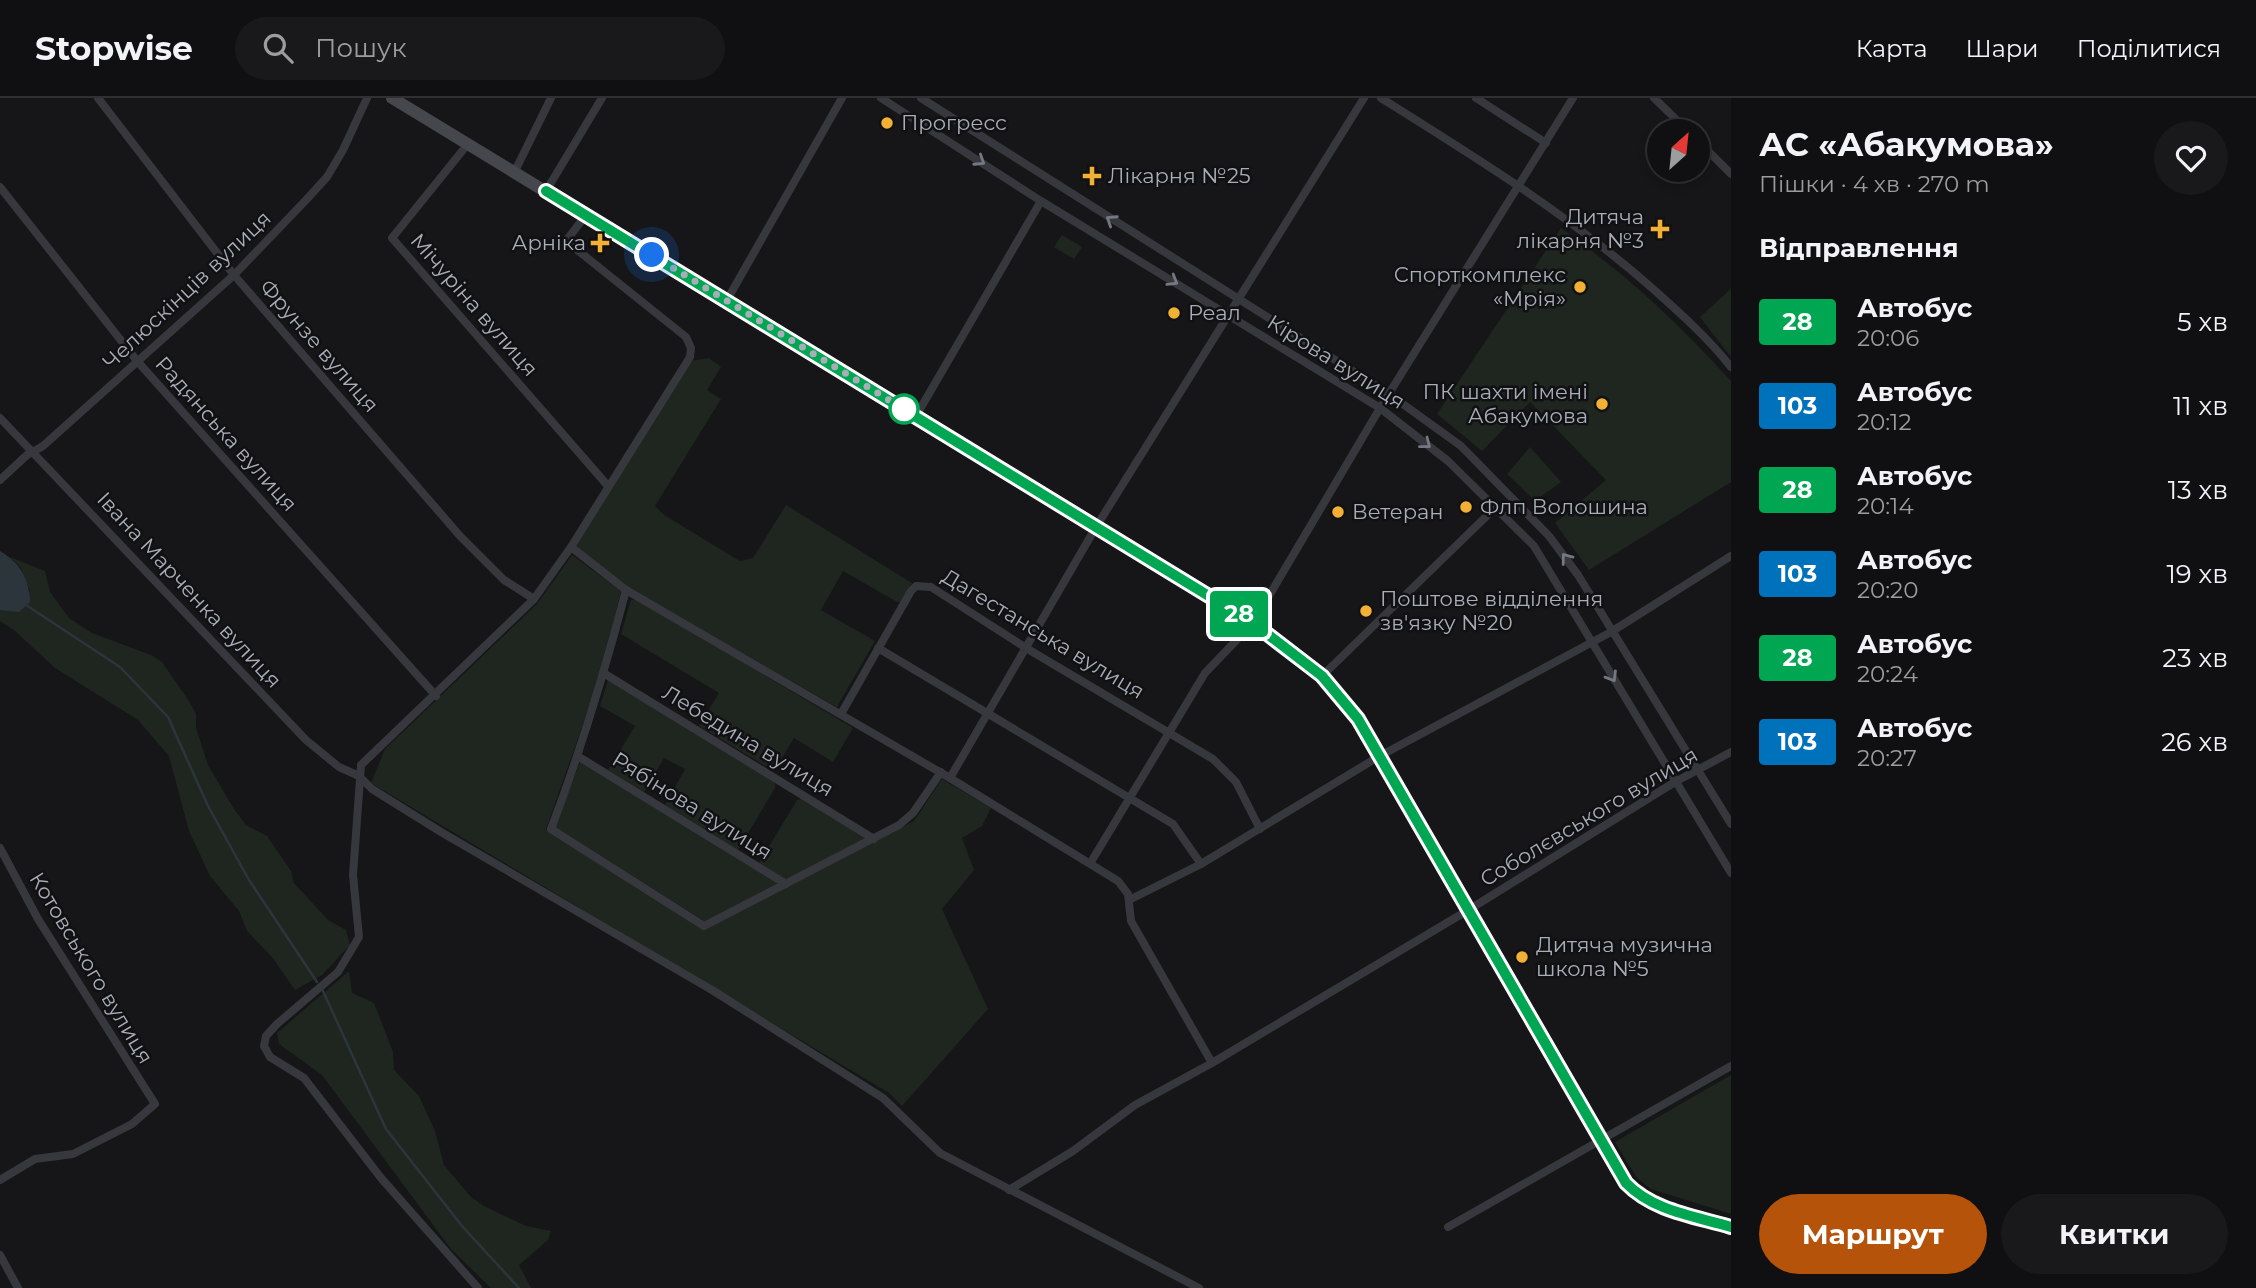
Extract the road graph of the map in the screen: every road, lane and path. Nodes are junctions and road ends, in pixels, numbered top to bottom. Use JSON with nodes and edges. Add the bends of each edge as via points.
{"nodes":[{"id":1,"x":98,"y":98,"type":"edge"},
{"id":2,"x":367,"y":98,"type":"edge"},
{"id":3,"x":392,"y":98,"type":"edge"},
{"id":4,"x":551,"y":98,"type":"edge"},
{"id":5,"x":602,"y":98,"type":"edge"},
{"id":6,"x":842,"y":98,"type":"edge"},
{"id":7,"x":881,"y":98,"type":"edge"},
{"id":8,"x":921,"y":98,"type":"edge"},
{"id":9,"x":1364,"y":98,"type":"edge"},
{"id":10,"x":1381,"y":98,"type":"edge"},
{"id":11,"x":1476,"y":98,"type":"edge"},
{"id":12,"x":1573,"y":98,"type":"edge"},
{"id":13,"x":1654,"y":98,"type":"edge"},
{"id":14,"x":1676,"y":119,"type":"edge"},
{"id":15,"x":1546,"y":144,"type":"junction"},
{"id":16,"x":467,"y":145,"type":"junction"},
{"id":17,"x":1710,"y":153,"type":"edge"},
{"id":18,"x":514,"y":173,"type":"junction"},
{"id":19,"x":1731,"y":174,"type":"edge"},
{"id":20,"x":1520,"y":185,"type":"junction"},
{"id":21,"x":0,"y":187,"type":"edge"},
{"id":22,"x":546,"y":191,"type":"junction"},
{"id":23,"x":1041,"y":201,"type":"junction"},
{"id":24,"x":586,"y":215,"type":"junction"},
{"id":25,"x":234,"y":275,"type":"junction"},
{"id":26,"x":727,"y":300,"type":"junction"},
{"id":27,"x":1238,"y":302,"type":"junction"},
{"id":28,"x":1230,"y":316,"type":"junction"},
{"id":29,"x":138,"y":362,"type":"junction"},
{"id":30,"x":1731,"y":368,"type":"edge"},
{"id":31,"x":1389,"y":394,"type":"junction"},
{"id":32,"x":1380,"y":408,"type":"junction"},
{"id":33,"x":916,"y":416,"type":"junction"},
{"id":34,"x":0,"y":418,"type":"edge"},
{"id":35,"x":34,"y":451,"type":"junction"},
{"id":36,"x":0,"y":480,"type":"edge"},
{"id":37,"x":608,"y":486,"type":"junction"},
{"id":38,"x":1496,"y":507,"type":"junction"},
{"id":39,"x":1096,"y":527,"type":"junction"},
{"id":40,"x":571,"y":547,"type":"junction"},
{"id":41,"x":1731,"y":556,"type":"edge"},
{"id":42,"x":626,"y":590,"type":"junction"},
{"id":43,"x":534,"y":599,"type":"junction"},
{"id":44,"x":1253,"y":623,"type":"junction"},
{"id":45,"x":1611,"y":632,"type":"junction"},
{"id":46,"x":1591,"y":642,"type":"junction"},
{"id":47,"x":878,"y":648,"type":"junction"},
{"id":48,"x":1026,"y":648,"type":"junction"},
{"id":49,"x":605,"y":674,"type":"junction"},
{"id":50,"x":1322,"y":676,"type":"junction"},
{"id":51,"x":436,"y":696,"type":"junction"},
{"id":52,"x":841,"y":714,"type":"junction"},
{"id":53,"x":987,"y":714,"type":"junction"},
{"id":54,"x":1170,"y":733,"type":"junction"},
{"id":55,"x":1731,"y":752,"type":"edge"},
{"id":56,"x":579,"y":757,"type":"junction"},
{"id":57,"x":1378,"y":757,"type":"junction"},
{"id":58,"x":941,"y":772,"type":"junction"},
{"id":59,"x":1699,"y":772,"type":"junction"},
{"id":60,"x":359,"y":776,"type":"junction"},
{"id":61,"x":950,"y":778,"type":"junction"},
{"id":62,"x":1675,"y":782,"type":"junction"},
{"id":63,"x":1132,"y":798,"type":"junction"},
{"id":64,"x":1731,"y":824,"type":"edge"},
{"id":65,"x":1260,"y":829,"type":"junction"},
{"id":66,"x":874,"y":839,"type":"junction"},
{"id":67,"x":0,"y":848,"type":"edge"},
{"id":68,"x":1091,"y":862,"type":"junction"},
{"id":69,"x":1201,"y":864,"type":"junction"},
{"id":70,"x":1731,"y":873,"type":"edge"},
{"id":71,"x":786,"y":884,"type":"junction"},
{"id":72,"x":1129,"y":900,"type":"junction"},
{"id":73,"x":1470,"y":909,"type":"junction"},
{"id":74,"x":1212,"y":1063,"type":"junction"},
{"id":75,"x":1731,"y":1066,"type":"edge"},
{"id":76,"x":1603,"y":1141,"type":"junction"},
{"id":77,"x":0,"y":1180,"type":"edge"},
{"id":78,"x":1009,"y":1190,"type":"junction"},
{"id":79,"x":1448,"y":1227,"type":"dead end"},
{"id":80,"x":1731,"y":1227,"type":"edge"},
{"id":81,"x":0,"y":1255,"type":"edge"},
{"id":82,"x":18,"y":1288,"type":"edge"},
{"id":83,"x":478,"y":1288,"type":"edge"},
{"id":84,"x":1199,"y":1288,"type":"edge"}],
"edges":[{"from":1,"to":25,"type":"street","name":"Фрунзе вулиця"},
{"from":2,"to":25,"type":"street","name":"Челюскінців вулиця","via":[[327,177]]},
{"from":3,"to":16,"type":"street"},
{"from":4,"to":18,"type":"street"},
{"from":5,"to":22,"type":"street"},
{"from":6,"to":26,"type":"street"},
{"from":7,"to":23,"type":"street","name":"Кірова вулиця","one_way":true},
{"from":27,"to":8,"type":"street","name":"Кірова вулиця","one_way":true},
{"from":9,"to":27,"type":"street"},
{"from":10,"to":20,"type":"street"},
{"from":11,"to":15,"type":"street"},
{"from":12,"to":15,"type":"street"},
{"from":13,"to":14,"type":"street"},
{"from":15,"to":20,"type":"street"},
{"from":16,"to":18,"type":"street"},
{"from":16,"to":37,"type":"street","name":"Мічуріна вулиця","via":[[393,238]]},
{"from":17,"to":19,"type":"street"},
{"from":18,"to":22,"type":"street"},
{"from":20,"to":30,"type":"street","via":[[1626,266],[1696,328]]},
{"from":20,"to":31,"type":"street"},
{"from":21,"to":29,"type":"street","name":"Радянська вулиця"},
{"from":22,"to":24,"type":"street"},
{"from":23,"to":28,"type":"street","name":"Кірова вулиця","one_way":true},
{"from":23,"to":33,"type":"street"},
{"from":24,"to":26,"type":"street"},
{"from":24,"to":37,"type":"street","via":[[566,241],[686,337],[691,348],[690,357]]},
{"from":25,"to":29,"type":"street","name":"Челюскінців вулиця"},
{"from":25,"to":43,"type":"street","name":"Фрунзе вулиця","via":[[460,536],[504,580]]},
{"from":26,"to":33,"type":"street"},
{"from":27,"to":28,"type":"street"},
{"from":27,"to":31,"type":"street","name":"Кірова вулиця"},
{"from":28,"to":32,"type":"street","name":"Кірова вулиця"},
{"from":28,"to":39,"type":"street"},
{"from":29,"to":35,"type":"street","name":"Челюскінців вулиця"},
{"from":29,"to":51,"type":"street","name":"Радянська вулиця"},
{"from":31,"to":32,"type":"street"},
{"from":45,"to":31,"type":"street","name":"Кірова вулиця","one_way":true,"via":[[1578,575],[1527,511],[1461,446]]},
{"from":32,"to":38,"type":"street","name":"Кірова вулиця","one_way":true,"via":[[1448,461]]},
{"from":32,"to":44,"type":"street"},
{"from":33,"to":39,"type":"street"},
{"from":34,"to":35,"type":"street","name":"Івана Марченка вулиця"},
{"from":35,"to":36,"type":"street","name":"Челюскінців вулиця"},
{"from":35,"to":60,"type":"street","name":"Івана Марченка вулиця","via":[[306,740],[339,767]]},
{"from":37,"to":40,"type":"street"},
{"from":38,"to":46,"type":"street","name":"Кірова вулиця","via":[[1534,546]]},
{"from":38,"to":50,"type":"street"},
{"from":39,"to":44,"type":"street"},
{"from":39,"to":48,"type":"street"},
{"from":40,"to":42,"type":"street"},
{"from":40,"to":43,"type":"street"},
{"from":41,"to":45,"type":"street"},
{"from":42,"to":49,"type":"street"},
{"from":42,"to":52,"type":"street"},
{"from":43,"to":51,"type":"street"},
{"from":44,"to":50,"type":"street"},
{"from":44,"to":54,"type":"street","via":[[1205,673]]},
{"from":45,"to":46,"type":"street"},
{"from":45,"to":59,"type":"street","name":"Кірова вулиця"},
{"from":46,"to":57,"type":"street"},
{"from":46,"to":62,"type":"street","name":"Кірова вулиця","one_way":true},
{"from":47,"to":48,"type":"street","name":"Дагестанська вулиця","via":[[911,591],[923,585]]},
{"from":47,"to":52,"type":"street","name":"Дагестанська вулиця"},
{"from":47,"to":53,"type":"street"},
{"from":48,"to":53,"type":"street"},
{"from":48,"to":54,"type":"street","name":"Дагестанська вулиця"},
{"from":49,"to":56,"type":"street"},
{"from":49,"to":66,"type":"street","name":"Лебедина вулиця"},
{"from":50,"to":57,"type":"street","via":[[1358,719]]},
{"from":51,"to":60,"type":"street","via":[[373,751],[361,765]]},
{"from":52,"to":58,"type":"street"},
{"from":53,"to":61,"type":"street"},
{"from":53,"to":63,"type":"street"},
{"from":54,"to":63,"type":"street"},
{"from":54,"to":65,"type":"street","name":"Дагестанська вулиця","via":[[1213,759],[1236,782]]},
{"from":55,"to":59,"type":"street","name":"Соболєвського вулиця"},
{"from":56,"to":71,"type":"street","name":"Рябінова вулиця"},
{"from":56,"to":71,"type":"street","via":[[551,829],[704,926]]},
{"from":57,"to":65,"type":"street"},
{"from":57,"to":73,"type":"street"},
{"from":58,"to":61,"type":"street"},
{"from":58,"to":66,"type":"street","via":[[914,813]]},
{"from":59,"to":62,"type":"street","name":"Соболєвського вулиця"},
{"from":59,"to":64,"type":"street","name":"Кірова вулиця"},
{"from":60,"to":78,"type":"street","name":"Івана Марченка вулиця","via":[[441,832],[712,990],[883,1098],[940,1153]]},
{"from":60,"to":83,"type":"street","via":[[353,875],[359,937],[338,972],[277,1024],[264,1046],[270,1057],[304,1078],[381,1178]]},
{"from":61,"to":68,"type":"street"},
{"from":62,"to":70,"type":"street","name":"Кірова вулиця"},
{"from":62,"to":73,"type":"street","name":"Соболєвського вулиця"},
{"from":63,"to":68,"type":"street"},
{"from":63,"to":69,"type":"street","via":[[1172,824]]},
{"from":65,"to":69,"type":"street"},
{"from":66,"to":71,"type":"street"},
{"from":67,"to":77,"type":"street","name":"Котовського вулиця","via":[[38,919],[155,1104],[132,1124],[73,1154],[35,1159]]},
{"from":68,"to":72,"type":"street","via":[[1118,881]]},
{"from":69,"to":72,"type":"street"},
{"from":72,"to":74,"type":"street","via":[[1131,921]]},
{"from":73,"to":74,"type":"street","name":"Соболєвського вулиця"},
{"from":73,"to":76,"type":"street"},
{"from":74,"to":78,"type":"street","name":"Соболєвського вулиця","via":[[1135,1105]]},
{"from":75,"to":76,"type":"street"},
{"from":76,"to":79,"type":"street"},
{"from":76,"to":80,"type":"street","via":[[1626,1183],[1640,1197]]},
{"from":78,"to":84,"type":"street","name":"Івана Марченка вулиця"},
{"from":81,"to":82,"type":"street"}]}
